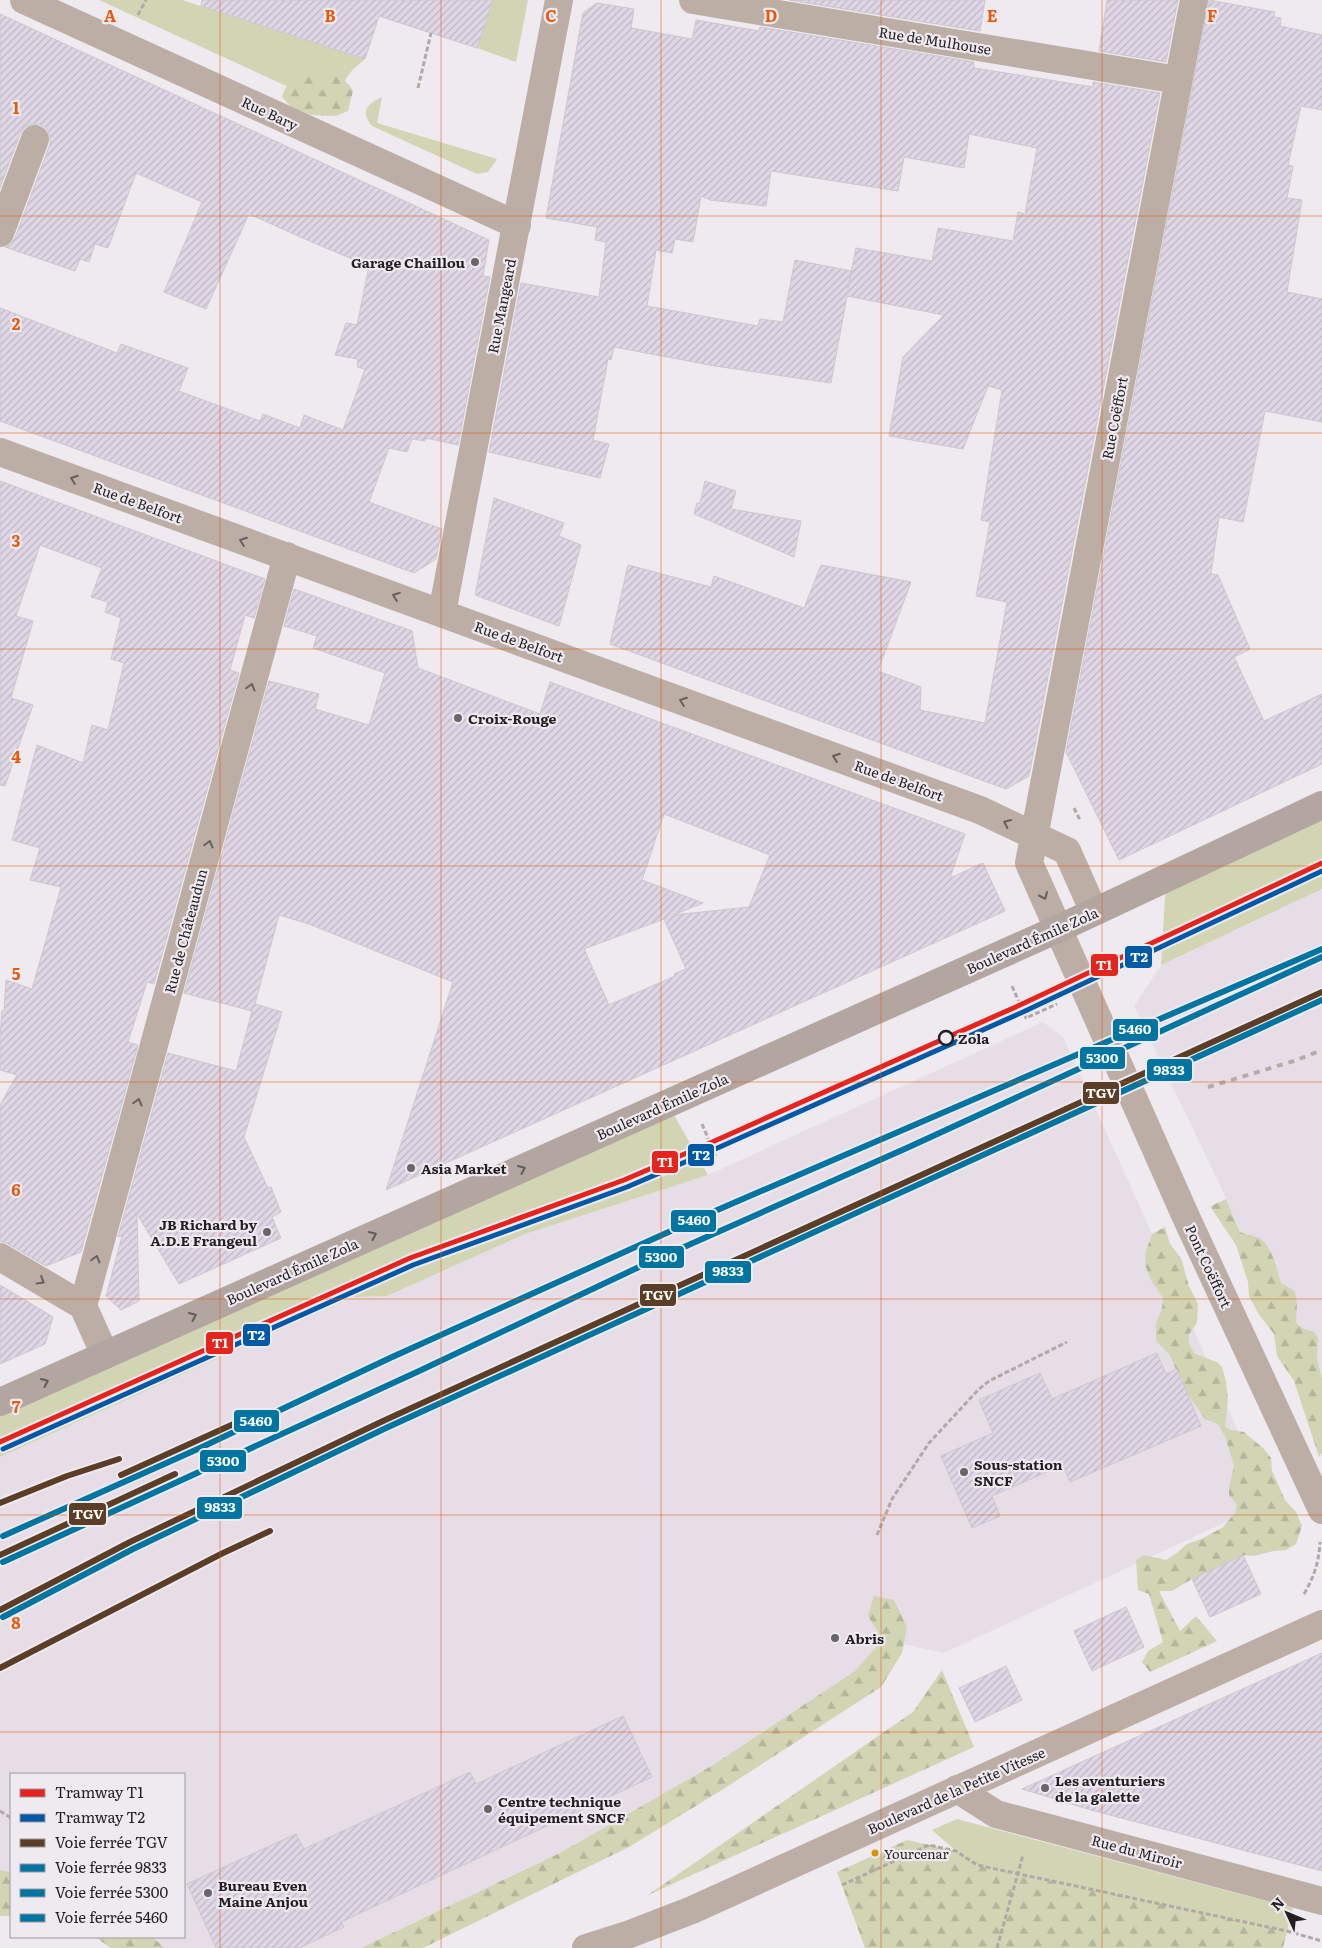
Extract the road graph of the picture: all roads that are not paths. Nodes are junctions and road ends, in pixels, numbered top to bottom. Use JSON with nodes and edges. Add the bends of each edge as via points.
{"nodes":[{"id":1,"x":24,"y":0,"type":"edge"},
{"id":2,"x":559,"y":0,"type":"edge"},
{"id":3,"x":693,"y":0,"type":"edge"},
{"id":4,"x":1194,"y":0,"type":"edge"},
{"id":5,"x":1178,"y":80,"type":"junction"},
{"id":6,"x":35,"y":139,"type":"dead end"},
{"id":7,"x":517,"y":225,"type":"junction"},
{"id":8,"x":0,"y":233,"type":"edge"},
{"id":9,"x":0,"y":452,"type":"edge"},
{"id":10,"x":287,"y":556,"type":"junction"},
{"id":11,"x":442,"y":613,"type":"junction"},
{"id":12,"x":1322,"y":805,"type":"edge"},
{"id":13,"x":1035,"y":836,"type":"junction"},
{"id":14,"x":1094,"y":912,"type":"junction"},
{"id":15,"x":1058,"y":929,"type":"junction"},
{"id":16,"x":0,"y":1257,"type":"edge"},
{"id":17,"x":83,"y":1306,"type":"junction"},
{"id":18,"x":105,"y":1355,"type":"junction"},
{"id":19,"x":0,"y":1402,"type":"edge"},
{"id":20,"x":1322,"y":1510,"type":"edge"},
{"id":21,"x":1322,"y":1624,"type":"edge"},
{"id":22,"x":957,"y":1789,"type":"junction"},
{"id":23,"x":1322,"y":1901,"type":"edge"},
{"id":24,"x":629,"y":1941,"type":"edge"},
{"id":25,"x":586,"y":1948,"type":"edge"}],
"edges":[{"from":1,"to":7,"type":"street","name":"Rue Bary"},
{"from":2,"to":7,"type":"street","name":"Rue Mangeard"},
{"from":3,"to":5,"type":"street","name":"Rue de Mulhouse"},
{"from":4,"to":5,"type":"street","name":"Rue Coëffort"},
{"from":5,"to":13,"type":"street","name":"Rue Coëffort"},
{"from":6,"to":8,"type":"street"},
{"from":7,"to":11,"type":"street","name":"Rue Mangeard"},
{"from":10,"to":9,"type":"street","name":"Rue de Belfort","one_way":true},
{"from":11,"to":10,"type":"street","name":"Rue de Belfort","one_way":true},
{"from":17,"to":10,"type":"street","name":"Rue de Châteaudun","one_way":true},
{"from":13,"to":11,"type":"street","name":"Rue de Belfort","one_way":true,"via":[[980,810]]},
{"from":12,"to":14,"type":"main road","name":"Boulevard Émile Zola"},
{"from":13,"to":14,"type":"street","name":"Rue de Belfort","via":[[1067,851]]},
{"from":13,"to":15,"type":"street","name":"Rue Coëffort","one_way":true,"via":[[1029,863]]},
{"from":14,"to":15,"type":"main road","name":"Boulevard Émile Zola"},
{"from":18,"to":15,"type":"main road","name":"Boulevard Émile Zola","one_way":true},
{"from":15,"to":20,"type":"street","name":"Pont Coëffort","via":[[1186,1217]]},
{"from":16,"to":17,"type":"street","one_way":true},
{"from":17,"to":18,"type":"street"},
{"from":19,"to":18,"type":"main road","name":"Boulevard Émile Zola","one_way":true},
{"from":21,"to":22,"type":"street","name":"Boulevard de la Petite Vitesse"},
{"from":22,"to":23,"type":"street","name":"Rue du Miroir","via":[[996,1814]]},
{"from":22,"to":24,"type":"street","name":"Boulevard de la Petite Vitesse"},
{"from":24,"to":25,"type":"street","name":"Boulevard de la Petite Vitesse"}]}
